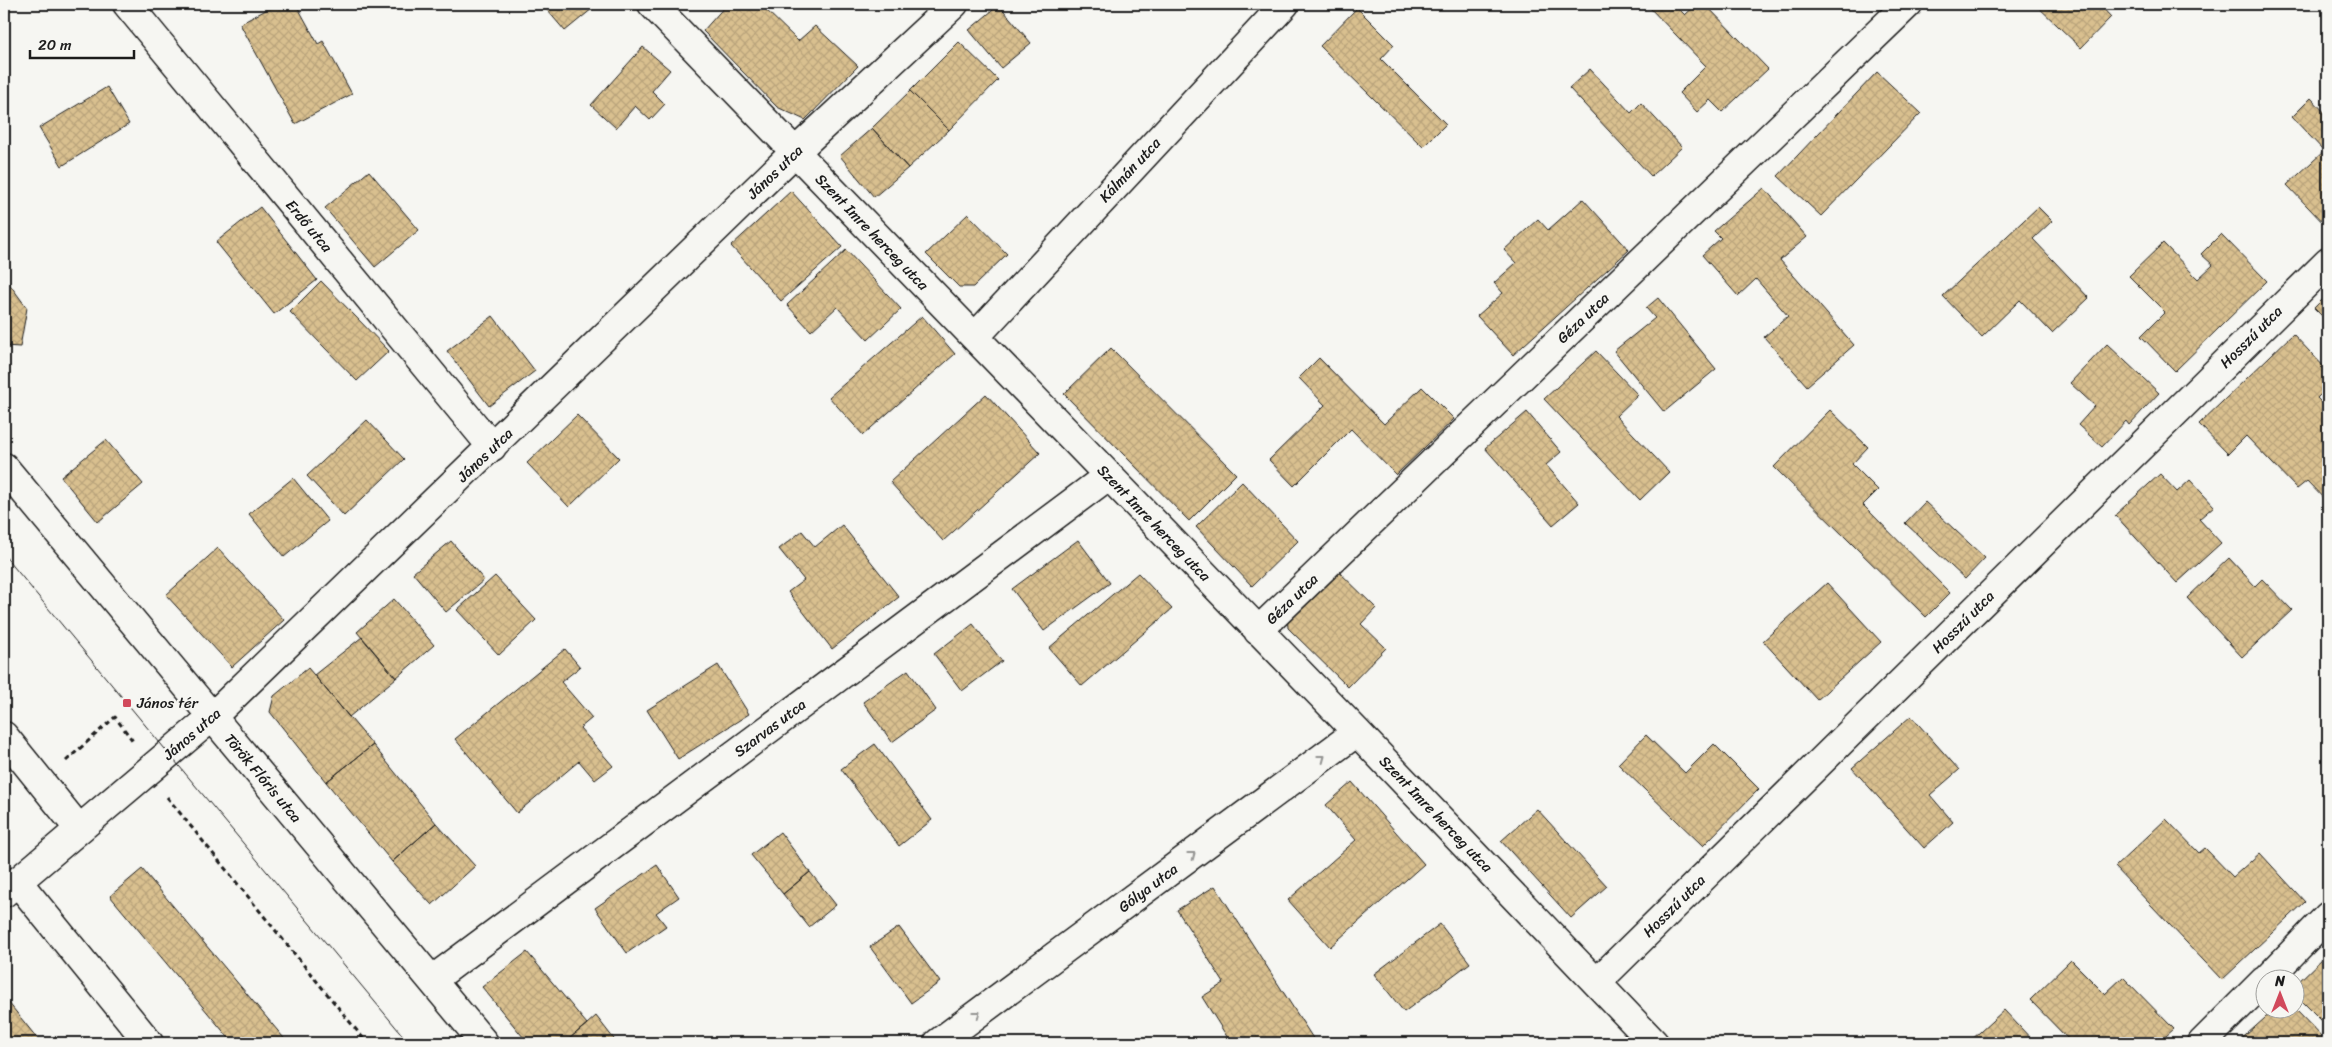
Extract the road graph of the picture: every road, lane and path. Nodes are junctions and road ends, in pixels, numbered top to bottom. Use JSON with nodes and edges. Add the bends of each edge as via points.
{"nodes":[{"id":1,"x":127,"y":4,"type":"edge"},
{"id":2,"x":652,"y":4,"type":"edge"},
{"id":3,"x":954,"y":4,"type":"edge"},
{"id":4,"x":1285,"y":4,"type":"edge"},
{"id":5,"x":1908,"y":4,"type":"edge"},
{"id":6,"x":795,"y":152,"type":"junction"},
{"id":7,"x":2328,"y":262,"type":"edge"},
{"id":8,"x":975,"y":337,"type":"junction"},
{"id":9,"x":492,"y":448,"type":"junction"},
{"id":10,"x":4,"y":467,"type":"edge"},
{"id":11,"x":1108,"y":476,"type":"junction"},
{"id":12,"x":1258,"y":631,"type":"junction"},
{"id":13,"x":115,"y":717,"type":"dead end"},
{"id":14,"x":212,"y":717,"type":"junction"},
{"id":15,"x":1358,"y":732,"type":"junction"},
{"id":16,"x":4,"y":736,"type":"edge"},
{"id":17,"x":148,"y":772,"type":"junction"},
{"id":18,"x":41,"y":783,"type":"junction"},
{"id":19,"x":79,"y":829,"type":"junction"},
{"id":20,"x":10,"y":887,"type":"edge"},
{"id":21,"x":2328,"y":916,"type":"edge"},
{"id":22,"x":2275,"y":970,"type":"edge"},
{"id":23,"x":432,"y":980,"type":"junction"},
{"id":24,"x":1598,"y":982,"type":"junction"},
{"id":25,"x":2254,"y":991,"type":"edge"},
{"id":26,"x":148,"y":1043,"type":"edge"},
{"id":27,"x":367,"y":1043,"type":"edge"},
{"id":28,"x":484,"y":1043,"type":"edge"},
{"id":29,"x":938,"y":1043,"type":"edge"},
{"id":30,"x":1654,"y":1043,"type":"edge"},
{"id":31,"x":2202,"y":1043,"type":"edge"}],
"edges":[{"from":1,"to":9,"type":"street","name":"Erdő utca"},
{"from":2,"to":6,"type":"street","name":"Szent Imre herceg utca"},
{"from":3,"to":6,"type":"street","name":"János utca"},
{"from":4,"to":8,"type":"street","name":"Kálmán utca"},
{"from":5,"to":12,"type":"street","name":"Géza utca"},
{"from":6,"to":8,"type":"street","name":"Szent Imre herceg utca"},
{"from":6,"to":9,"type":"street","name":"János utca"},
{"from":7,"to":24,"type":"street","name":"Hosszú utca"},
{"from":8,"to":11,"type":"street","name":"Szent Imre herceg utca"},
{"from":9,"to":14,"type":"street","name":"János utca"},
{"from":10,"to":14,"type":"street","name":"Török Flóris utca"},
{"from":11,"to":12,"type":"street","name":"Szent Imre herceg utca"},
{"from":11,"to":23,"type":"street","name":"Szarvas utca"},
{"from":12,"to":15,"type":"street","name":"Szent Imre herceg utca"},
{"from":13,"to":18,"type":"path"},
{"from":14,"to":17,"type":"street","name":"János utca"},
{"from":14,"to":23,"type":"street","name":"Török Flóris utca"},
{"from":15,"to":24,"type":"street","name":"Szent Imre herceg utca"},
{"from":29,"to":15,"type":"street","name":"Gólya utca","one_way":true},
{"from":16,"to":18,"type":"street"},
{"from":17,"to":19,"type":"street","name":"János utca"},
{"from":17,"to":27,"type":"path"},
{"from":18,"to":19,"type":"street"},
{"from":19,"to":20,"type":"street","name":"János utca"},
{"from":20,"to":26,"type":"street"},
{"from":21,"to":22,"type":"street"},
{"from":23,"to":28,"type":"street","name":"Török Flóris utca"},
{"from":24,"to":30,"type":"street","name":"Szent Imre herceg utca"},
{"from":25,"to":31,"type":"street"}]}
